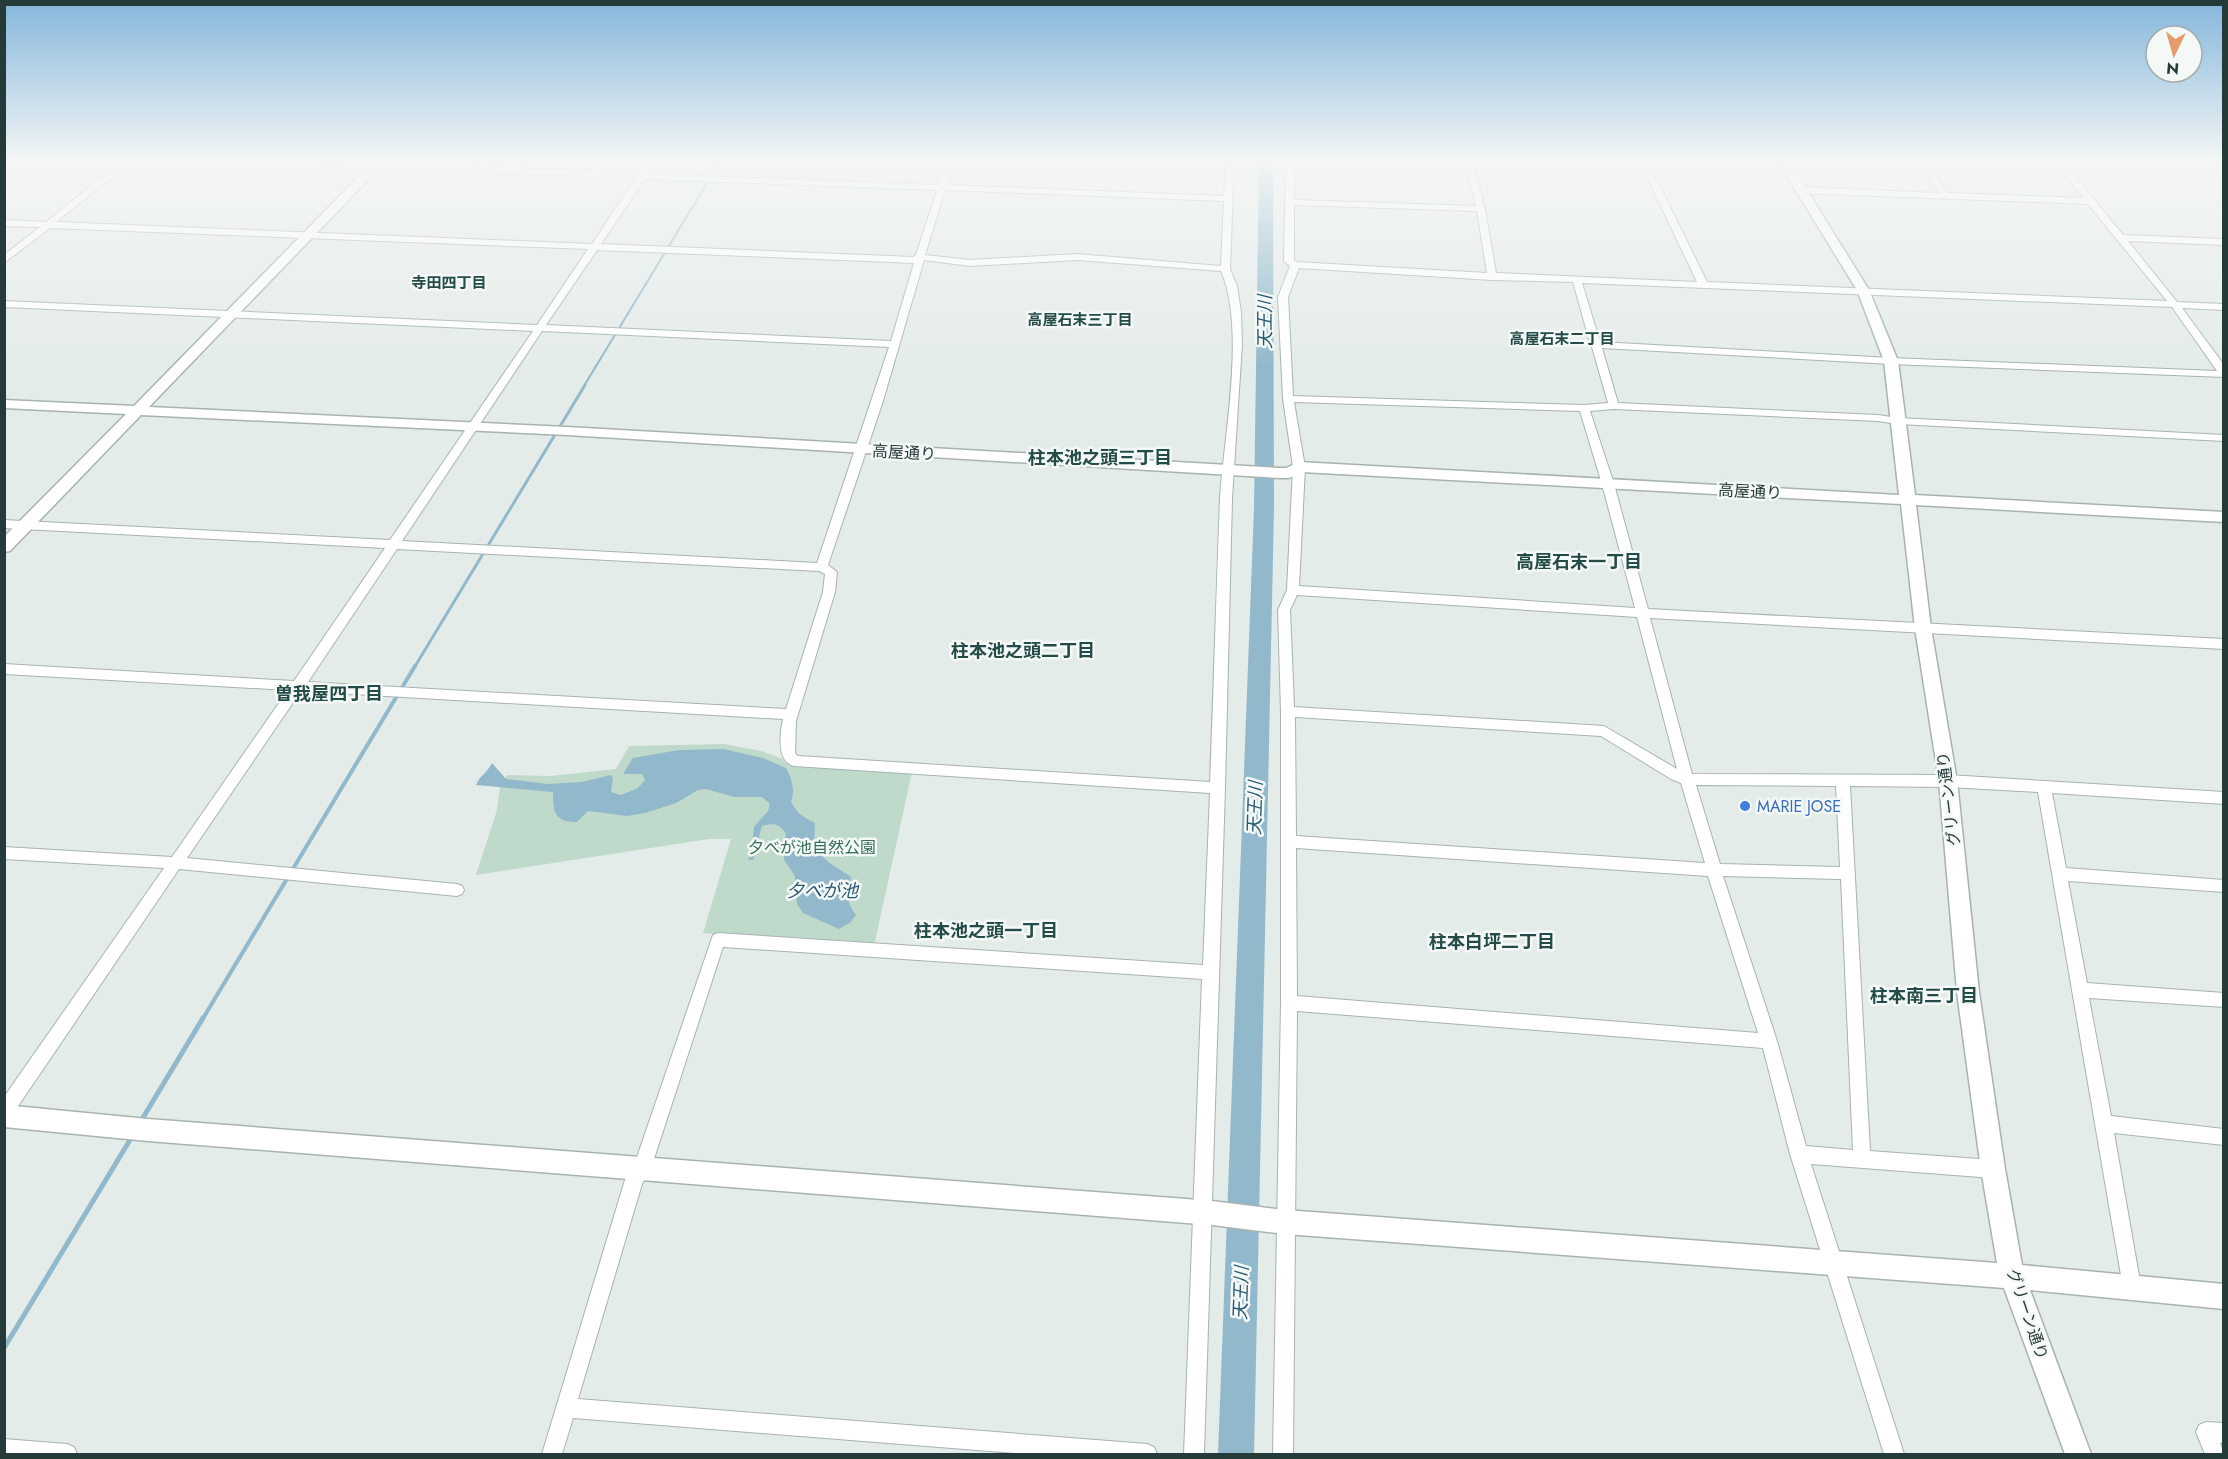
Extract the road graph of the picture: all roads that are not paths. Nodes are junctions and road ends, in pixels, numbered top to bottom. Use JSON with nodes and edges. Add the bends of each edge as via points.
{"nodes":[{"id":1,"x":44,"y":228,"type":"edge"},
{"id":2,"x":129,"y":228,"type":"edge"},
{"id":3,"x":316,"y":228,"type":"edge"},
{"id":4,"x":606,"y":228,"type":"edge"},
{"id":5,"x":928,"y":228,"type":"edge"},
{"id":6,"x":1227,"y":228,"type":"edge"},
{"id":7,"x":1290,"y":228,"type":"edge"},
{"id":8,"x":1484,"y":228,"type":"edge"},
{"id":9,"x":1676,"y":228,"type":"edge"},
{"id":10,"x":1823,"y":228,"type":"edge"},
{"id":11,"x":2111,"y":228,"type":"edge"},
{"id":12,"x":309,"y":235,"type":"junction"},
{"id":13,"x":2119,"y":238,"type":"junction"},
{"id":14,"x":2223,"y":242,"type":"edge"},
{"id":15,"x":594,"y":246,"type":"junction"},
{"id":16,"x":918,"y":258,"type":"junction"},
{"id":17,"x":4,"y":260,"type":"edge"},
{"id":18,"x":1295,"y":265,"type":"junction"},
{"id":19,"x":1225,"y":269,"type":"junction"},
{"id":20,"x":1492,"y":277,"type":"junction"},
{"id":21,"x":1576,"y":281,"type":"junction"},
{"id":22,"x":1704,"y":286,"type":"junction"},
{"id":23,"x":1863,"y":290,"type":"junction"},
{"id":24,"x":4,"y":304,"type":"edge"},
{"id":25,"x":2174,"y":304,"type":"junction"},
{"id":26,"x":2223,"y":307,"type":"edge"},
{"id":27,"x":232,"y":315,"type":"junction"},
{"id":28,"x":538,"y":328,"type":"junction"},
{"id":29,"x":895,"y":344,"type":"junction"},
{"id":30,"x":1594,"y":345,"type":"junction"},
{"id":31,"x":1891,"y":361,"type":"junction"},
{"id":32,"x":2223,"y":374,"type":"edge"},
{"id":33,"x":1288,"y":399,"type":"junction"},
{"id":34,"x":4,"y":404,"type":"edge"},
{"id":35,"x":1614,"y":406,"type":"junction"},
{"id":36,"x":1584,"y":408,"type":"junction"},
{"id":37,"x":137,"y":411,"type":"junction"},
{"id":38,"x":1898,"y":421,"type":"junction"},
{"id":39,"x":470,"y":428,"type":"junction"},
{"id":40,"x":2223,"y":438,"type":"edge"},
{"id":41,"x":861,"y":450,"type":"junction"},
{"id":42,"x":1299,"y":467,"type":"junction"},
{"id":43,"x":1234,"y":471,"type":"junction"},
{"id":44,"x":1608,"y":484,"type":"junction"},
{"id":45,"x":1908,"y":500,"type":"junction"},
{"id":46,"x":2223,"y":517,"type":"edge"},
{"id":47,"x":4,"y":524,"type":"edge"},
{"id":48,"x":26,"y":525,"type":"junction"},
{"id":49,"x":392,"y":545,"type":"junction"},
{"id":50,"x":4,"y":547,"type":"edge"},
{"id":51,"x":821,"y":567,"type":"junction"},
{"id":52,"x":1293,"y":590,"type":"junction"},
{"id":53,"x":1642,"y":613,"type":"junction"},
{"id":54,"x":1923,"y":628,"type":"junction"},
{"id":55,"x":2223,"y":644,"type":"edge"},
{"id":56,"x":4,"y":669,"type":"edge"},
{"id":57,"x":299,"y":684,"type":"junction"},
{"id":58,"x":1288,"y":712,"type":"junction"},
{"id":59,"x":790,"y":714,"type":"junction"},
{"id":60,"x":1687,"y":779,"type":"junction"},
{"id":61,"x":1843,"y":779,"type":"junction"},
{"id":62,"x":1948,"y":781,"type":"junction"},
{"id":63,"x":2044,"y":786,"type":"junction"},
{"id":64,"x":1218,"y":788,"type":"junction"},
{"id":65,"x":2223,"y":798,"type":"edge"},
{"id":66,"x":1289,"y":842,"type":"junction"},
{"id":67,"x":4,"y":854,"type":"edge"},
{"id":68,"x":176,"y":864,"type":"junction"},
{"id":69,"x":1714,"y":870,"type":"junction"},
{"id":70,"x":1846,"y":873,"type":"junction"},
{"id":71,"x":2061,"y":874,"type":"junction"},
{"id":72,"x":2223,"y":886,"type":"edge"},
{"id":73,"x":457,"y":890,"type":"dead end"},
{"id":74,"x":1211,"y":974,"type":"junction"},
{"id":75,"x":2081,"y":990,"type":"junction"},
{"id":76,"x":2223,"y":1000,"type":"edge"},
{"id":77,"x":1289,"y":1002,"type":"junction"},
{"id":78,"x":1769,"y":1041,"type":"junction"},
{"id":79,"x":4,"y":1114,"type":"edge"},
{"id":80,"x":2105,"y":1124,"type":"junction"},
{"id":81,"x":2223,"y":1137,"type":"edge"},
{"id":82,"x":1799,"y":1154,"type":"junction"},
{"id":83,"x":1862,"y":1158,"type":"junction"},
{"id":84,"x":642,"y":1168,"type":"junction"},
{"id":85,"x":1993,"y":1169,"type":"junction"},
{"id":86,"x":1206,"y":1213,"type":"junction"},
{"id":87,"x":1280,"y":1221,"type":"junction"},
{"id":88,"x":1835,"y":1262,"type":"junction"},
{"id":89,"x":2012,"y":1276,"type":"junction"},
{"id":90,"x":2132,"y":1287,"type":"junction"},
{"id":91,"x":2223,"y":1297,"type":"edge"},
{"id":92,"x":566,"y":1408,"type":"junction"},
{"id":93,"x":2223,"y":1433,"type":"edge"},
{"id":94,"x":4,"y":1449,"type":"edge"},
{"id":95,"x":67,"y":1455,"type":"edge"},
{"id":96,"x":552,"y":1455,"type":"edge"},
{"id":97,"x":1147,"y":1455,"type":"edge"},
{"id":98,"x":1194,"y":1455,"type":"edge"},
{"id":99,"x":1283,"y":1455,"type":"edge"},
{"id":100,"x":1894,"y":1455,"type":"edge"},
{"id":101,"x":2078,"y":1455,"type":"edge"},
{"id":102,"x":2215,"y":1455,"type":"edge"}],
"edges":[{"from":1,"to":17,"type":"street"},
{"from":2,"to":12,"type":"street"},
{"from":3,"to":12,"type":"street"},
{"from":4,"to":15,"type":"street"},
{"from":5,"to":16,"type":"street"},
{"from":6,"to":19,"type":"street"},
{"from":7,"to":18,"type":"street","via":[[1289,261]]},
{"from":8,"to":20,"type":"street"},
{"from":9,"to":22,"type":"street"},
{"from":10,"to":23,"type":"street","name":"グリーン通り"},
{"from":11,"to":13,"type":"street"},
{"from":12,"to":15,"type":"street"},
{"from":12,"to":27,"type":"street"},
{"from":13,"to":14,"type":"street"},
{"from":13,"to":25,"type":"street"},
{"from":15,"to":16,"type":"street"},
{"from":15,"to":28,"type":"street"},
{"from":16,"to":19,"type":"street","via":[[970,263],[1077,257]]},
{"from":16,"to":29,"type":"street"},
{"from":18,"to":20,"type":"street"},
{"from":18,"to":33,"type":"street","via":[[1283,297]]},
{"from":19,"to":43,"type":"street","via":[[1231,276],[1236,307]]},
{"from":20,"to":21,"type":"street"},
{"from":21,"to":22,"type":"street"},
{"from":21,"to":30,"type":"street"},
{"from":22,"to":23,"type":"street"},
{"from":23,"to":25,"type":"street"},
{"from":23,"to":31,"type":"street","name":"グリーン通り"},
{"from":24,"to":27,"type":"street"},
{"from":25,"to":26,"type":"street"},
{"from":25,"to":32,"type":"street"},
{"from":27,"to":28,"type":"street"},
{"from":27,"to":37,"type":"street"},
{"from":28,"to":29,"type":"street"},
{"from":28,"to":39,"type":"street"},
{"from":29,"to":41,"type":"street"},
{"from":30,"to":31,"type":"street"},
{"from":30,"to":35,"type":"street"},
{"from":31,"to":32,"type":"street"},
{"from":31,"to":38,"type":"street","name":"グリーン通り"},
{"from":33,"to":36,"type":"street"},
{"from":33,"to":42,"type":"street"},
{"from":34,"to":37,"type":"street","name":"高屋通り"},
{"from":35,"to":36,"type":"street"},
{"from":35,"to":38,"type":"street"},
{"from":36,"to":44,"type":"street"},
{"from":37,"to":39,"type":"street","name":"高屋通り"},
{"from":37,"to":48,"type":"street"},
{"from":38,"to":40,"type":"street"},
{"from":38,"to":45,"type":"street","name":"グリーン通り"},
{"from":39,"to":41,"type":"street","name":"高屋通り"},
{"from":39,"to":49,"type":"street"},
{"from":41,"to":43,"type":"street","name":"高屋通り"},
{"from":41,"to":51,"type":"street"},
{"from":42,"to":43,"type":"street","name":"高屋通り","via":[[1289,473]]},
{"from":42,"to":44,"type":"street","name":"高屋通り"},
{"from":42,"to":52,"type":"street"},
{"from":43,"to":64,"type":"street"},
{"from":44,"to":45,"type":"street","name":"高屋通り"},
{"from":44,"to":53,"type":"street"},
{"from":45,"to":46,"type":"street","name":"高屋通り"},
{"from":45,"to":54,"type":"street","name":"グリーン通り"},
{"from":47,"to":48,"type":"street"},
{"from":48,"to":49,"type":"street"},
{"from":48,"to":50,"type":"street"},
{"from":49,"to":51,"type":"street"},
{"from":49,"to":57,"type":"street"},
{"from":51,"to":59,"type":"street","via":[[831,572],[829,592]]},
{"from":52,"to":53,"type":"street"},
{"from":52,"to":58,"type":"street","via":[[1284,610]]},
{"from":53,"to":54,"type":"street"},
{"from":53,"to":60,"type":"street"},
{"from":54,"to":55,"type":"street"},
{"from":54,"to":62,"type":"street","name":"グリーン通り"},
{"from":56,"to":57,"type":"street"},
{"from":57,"to":59,"type":"street"},
{"from":57,"to":68,"type":"street"},
{"from":58,"to":60,"type":"street","via":[[1604,731]]},
{"from":58,"to":66,"type":"street"},
{"from":59,"to":64,"type":"street","via":[[788,753],[795,766]]},
{"from":60,"to":61,"type":"street"},
{"from":60,"to":69,"type":"street"},
{"from":61,"to":62,"type":"street"},
{"from":61,"to":70,"type":"street"},
{"from":62,"to":63,"type":"street"},
{"from":62,"to":85,"type":"street","name":"グリーン通り","via":[[1968,992]]},
{"from":63,"to":65,"type":"street"},
{"from":63,"to":71,"type":"street"},
{"from":64,"to":74,"type":"street"},
{"from":66,"to":69,"type":"street"},
{"from":66,"to":77,"type":"street"},
{"from":67,"to":68,"type":"street"},
{"from":68,"to":73,"type":"street"},
{"from":68,"to":79,"type":"street"},
{"from":69,"to":70,"type":"street"},
{"from":69,"to":78,"type":"street"},
{"from":70,"to":83,"type":"street"},
{"from":71,"to":72,"type":"street"},
{"from":71,"to":75,"type":"street"},
{"from":74,"to":84,"type":"street","via":[[718,940]]},
{"from":74,"to":86,"type":"street"},
{"from":75,"to":76,"type":"street"},
{"from":75,"to":80,"type":"street"},
{"from":77,"to":78,"type":"street"},
{"from":77,"to":87,"type":"street"},
{"from":78,"to":82,"type":"street"},
{"from":79,"to":84,"type":"street","via":[[138,1129]]},
{"from":80,"to":81,"type":"street"},
{"from":80,"to":90,"type":"street"},
{"from":82,"to":83,"type":"street"},
{"from":82,"to":88,"type":"street"},
{"from":83,"to":85,"type":"street"},
{"from":84,"to":86,"type":"street"},
{"from":84,"to":92,"type":"street","via":[[634,1180]]},
{"from":85,"to":89,"type":"street","name":"グリーン通り"},
{"from":86,"to":87,"type":"street"},
{"from":86,"to":98,"type":"street"},
{"from":87,"to":88,"type":"street"},
{"from":87,"to":99,"type":"street"},
{"from":88,"to":89,"type":"street"},
{"from":88,"to":100,"type":"street"},
{"from":89,"to":90,"type":"street"},
{"from":89,"to":101,"type":"street","name":"グリーン通り"},
{"from":90,"to":91,"type":"street"},
{"from":92,"to":96,"type":"street"},
{"from":92,"to":97,"type":"street"},
{"from":93,"to":102,"type":"street","via":[[2206,1432]]},
{"from":94,"to":95,"type":"street"}]}
